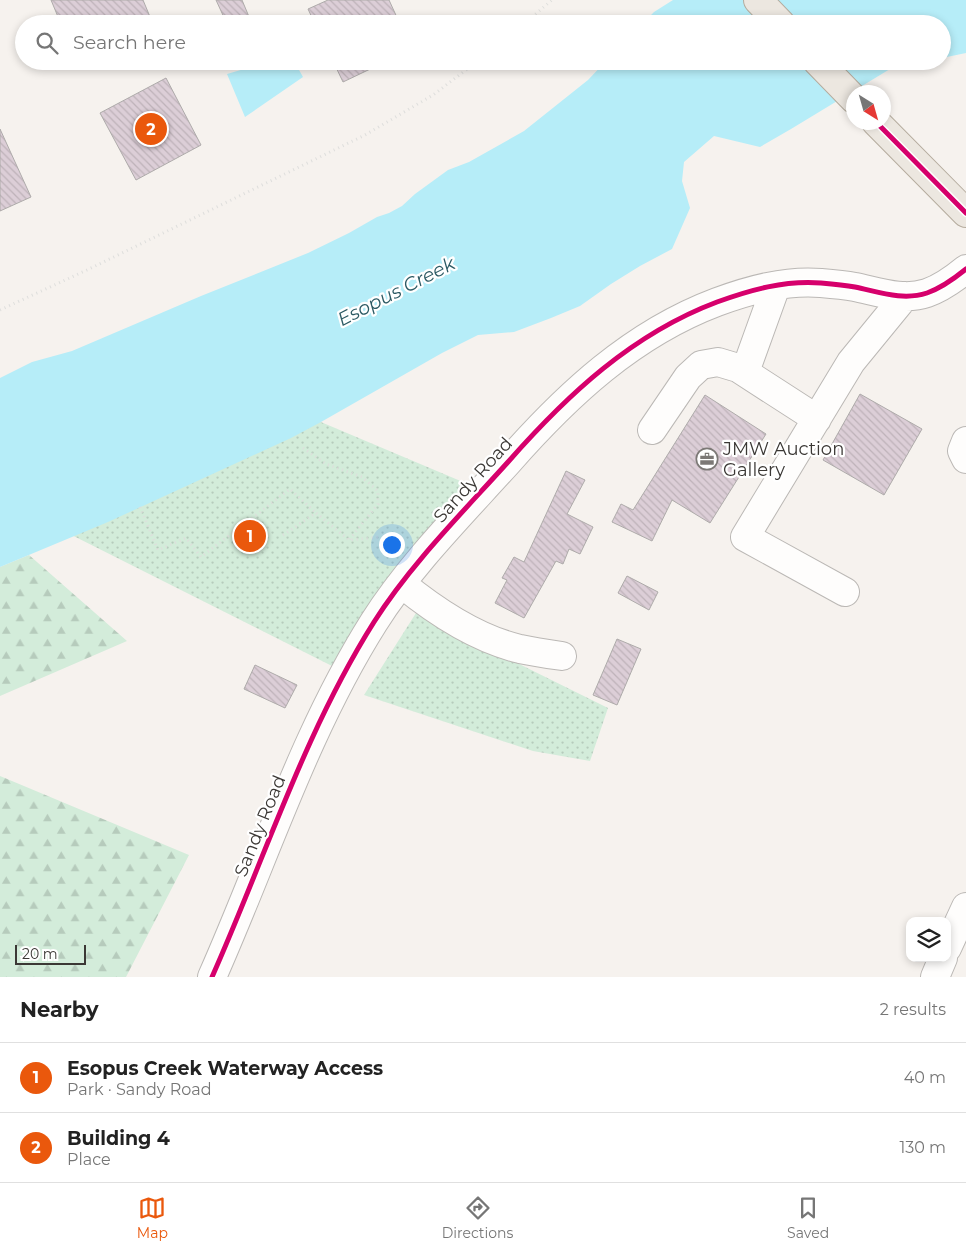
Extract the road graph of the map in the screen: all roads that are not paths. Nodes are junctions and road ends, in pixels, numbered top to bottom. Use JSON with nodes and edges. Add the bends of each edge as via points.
{"nodes":[{"id":1,"x":758,"y":0,"type":"edge"},
{"id":2,"x":772,"y":15,"type":"edge"},
{"id":3,"x":826,"y":70,"type":"edge"},
{"id":4,"x":846,"y":91,"type":"edge"},
{"id":5,"x":884,"y":131,"type":"edge"},
{"id":6,"x":966,"y":213,"type":"edge"},
{"id":7,"x":966,"y":269,"type":"edge"},
{"id":8,"x":776,"y":286,"type":"junction"},
{"id":9,"x":905,"y":296,"type":"junction"},
{"id":10,"x":744,"y":372,"type":"junction"},
{"id":11,"x":817,"y":419,"type":"junction"},
{"id":12,"x":652,"y":430,"type":"dead end"},
{"id":13,"x":966,"y":441,"type":"edge"},
{"id":14,"x":966,"y":459,"type":"edge"},
{"id":15,"x":402,"y":584,"type":"junction"},
{"id":16,"x":845,"y":592,"type":"dead end"},
{"id":17,"x":562,"y":656,"type":"dead end"},
{"id":18,"x":966,"y":907,"type":"edge"},
{"id":19,"x":951,"y":939,"type":"edge"},
{"id":20,"x":941,"y":962,"type":"edge"},
{"id":21,"x":212,"y":977,"type":"edge"},
{"id":22,"x":935,"y":977,"type":"edge"}],
"edges":[{"from":1,"to":2,"type":"main road"},
{"from":3,"to":4,"type":"main road"},
{"from":5,"to":6,"type":"main road"},
{"from":7,"to":9,"type":"street","name":"Sandy Road","via":[[946,284],[926,293]]},
{"from":8,"to":9,"type":"street","name":"Sandy Road","via":[[820,283]]},
{"from":8,"to":10,"type":"street"},
{"from":8,"to":15,"type":"street","name":"Sandy Road","via":[[715,303],[678,320],[604,367],[539,427]]},
{"from":9,"to":11,"type":"street","via":[[851,362]]},
{"from":10,"to":11,"type":"street"},
{"from":10,"to":12,"type":"street","via":[[718,362],[701,365],[688,377]]},
{"from":11,"to":16,"type":"street","via":[[745,537]]},
{"from":13,"to":14,"type":"street","via":[[962,451]]},
{"from":15,"to":17,"type":"street","via":[[464,626],[495,640]]},
{"from":15,"to":21,"type":"street","name":"Sandy Road","via":[[374,621],[326,708]]},
{"from":18,"to":19,"type":"street"},
{"from":20,"to":22,"type":"street"}]}
